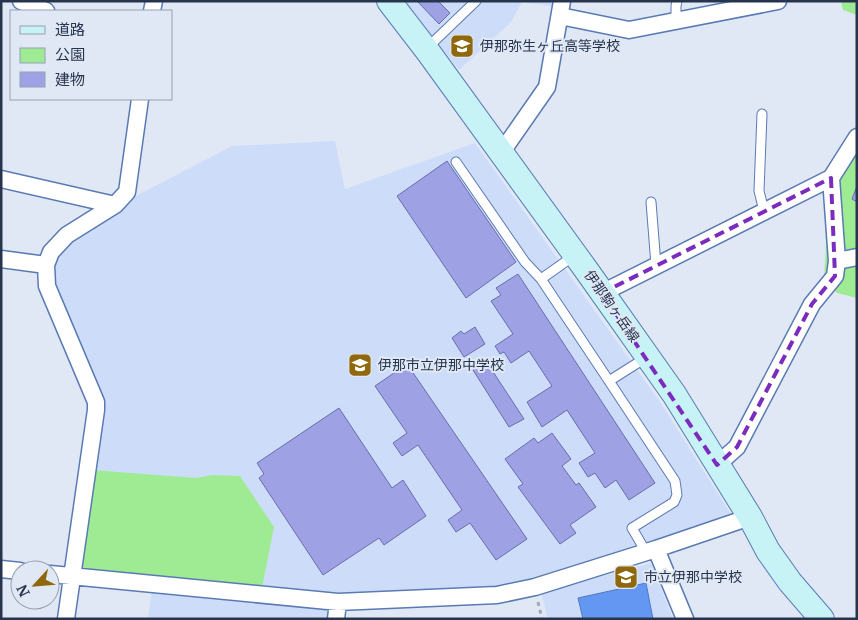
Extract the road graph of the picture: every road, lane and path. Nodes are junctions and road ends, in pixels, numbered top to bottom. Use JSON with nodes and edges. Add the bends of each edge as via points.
{"nodes":[{"id":1,"x":20,"y":1,"type":"edge"},
{"id":2,"x":389,"y":1,"type":"edge"},
{"id":3,"x":476,"y":1,"type":"edge"},
{"id":4,"x":677,"y":1,"type":"edge"},
{"id":5,"x":778,"y":1,"type":"edge"},
{"id":6,"x":561,"y":9,"type":"edge"},
{"id":7,"x":43,"y":10,"type":"edge"},
{"id":8,"x":676,"y":21,"type":"junction"},
{"id":9,"x":426,"y":49,"type":"junction"},
{"id":10,"x":140,"y":100,"type":"edge"},
{"id":11,"x":762,"y":114,"type":"dead end"},
{"id":12,"x":857,"y":137,"type":"edge"},
{"id":13,"x":501,"y":153,"type":"junction"},
{"id":14,"x":456,"y":162,"type":"dead end"},
{"id":15,"x":831,"y":178,"type":"junction"},
{"id":16,"x":1,"y":179,"type":"edge"},
{"id":17,"x":651,"y":202,"type":"dead end"},
{"id":18,"x":116,"y":204,"type":"junction"},
{"id":19,"x":764,"y":211,"type":"junction"},
{"id":20,"x":575,"y":254,"type":"junction"},
{"id":21,"x":857,"y":257,"type":"edge"},
{"id":22,"x":1,"y":258,"type":"edge"},
{"id":23,"x":837,"y":261,"type":"junction"},
{"id":24,"x":46,"y":265,"type":"junction"},
{"id":25,"x":656,"y":265,"type":"junction"},
{"id":26,"x":541,"y":279,"type":"junction"},
{"id":27,"x":602,"y":293,"type":"junction"},
{"id":28,"x":648,"y":357,"type":"junction"},
{"id":29,"x":609,"y":381,"type":"junction"},
{"id":30,"x":717,"y":464,"type":"junction"},
{"id":31,"x":750,"y":517,"type":"junction"},
{"id":32,"x":651,"y":550,"type":"junction"},
{"id":33,"x":60,"y":575,"type":"edge"},
{"id":34,"x":72,"y":577,"type":"junction"},
{"id":35,"x":338,"y":602,"type":"junction"},
{"id":36,"x":66,"y":619,"type":"edge"},
{"id":37,"x":336,"y":619,"type":"edge"},
{"id":38,"x":685,"y":619,"type":"edge"},
{"id":39,"x":822,"y":619,"type":"edge"}],
"edges":[{"from":1,"to":7,"type":"street"},
{"from":2,"to":9,"type":"main road","name":"伊那駒ヶ岳線"},
{"from":3,"to":9,"type":"lane"},
{"from":4,"to":8,"type":"lane"},
{"from":5,"to":8,"type":"street"},
{"from":6,"to":8,"type":"street","via":[[628,30]]},
{"from":6,"to":13,"type":"street","via":[[547,87]]},
{"from":9,"to":13,"type":"main road","name":"伊那駒ヶ岳線"},
{"from":10,"to":18,"type":"street","via":[[127,192]]},
{"from":11,"to":19,"type":"lane","via":[[759,191]]},
{"from":12,"to":15,"type":"street"},
{"from":13,"to":20,"type":"main road","name":"伊那駒ヶ岳線"},
{"from":14,"to":26,"type":"lane","via":[[525,262]]},
{"from":15,"to":19,"type":"street"},
{"from":15,"to":23,"type":"street"},
{"from":16,"to":18,"type":"street"},
{"from":17,"to":25,"type":"lane"},
{"from":18,"to":24,"type":"street","via":[[67,235],[51,252]]},
{"from":19,"to":25,"type":"street"},
{"from":20,"to":26,"type":"lane"},
{"from":20,"to":27,"type":"main road","name":"伊那駒ヶ岳線"},
{"from":21,"to":23,"type":"street"},
{"from":22,"to":24,"type":"street"},
{"from":23,"to":30,"type":"street","via":[[835,276],[812,304],[737,447]]},
{"from":24,"to":34,"type":"street","via":[[47,286],[96,402]]},
{"from":25,"to":27,"type":"street"},
{"from":26,"to":29,"type":"lane"},
{"from":27,"to":28,"type":"main road","name":"伊那駒ヶ岳線"},
{"from":28,"to":29,"type":"lane"},
{"from":28,"to":30,"type":"main road","name":"伊那駒ヶ岳線"},
{"from":29,"to":32,"type":"lane","via":[[676,488],[674,502],[632,528]]},
{"from":30,"to":31,"type":"main road","name":"伊那駒ヶ岳線"},
{"from":31,"to":32,"type":"street"},
{"from":31,"to":39,"type":"main road","name":"伊那駒ヶ岳線","via":[[790,582]]},
{"from":32,"to":35,"type":"street","via":[[535,587],[497,595]]},
{"from":32,"to":38,"type":"street"},
{"from":33,"to":34,"type":"street"},
{"from":34,"to":35,"type":"street"},
{"from":34,"to":36,"type":"street"},
{"from":35,"to":37,"type":"street"}]}
